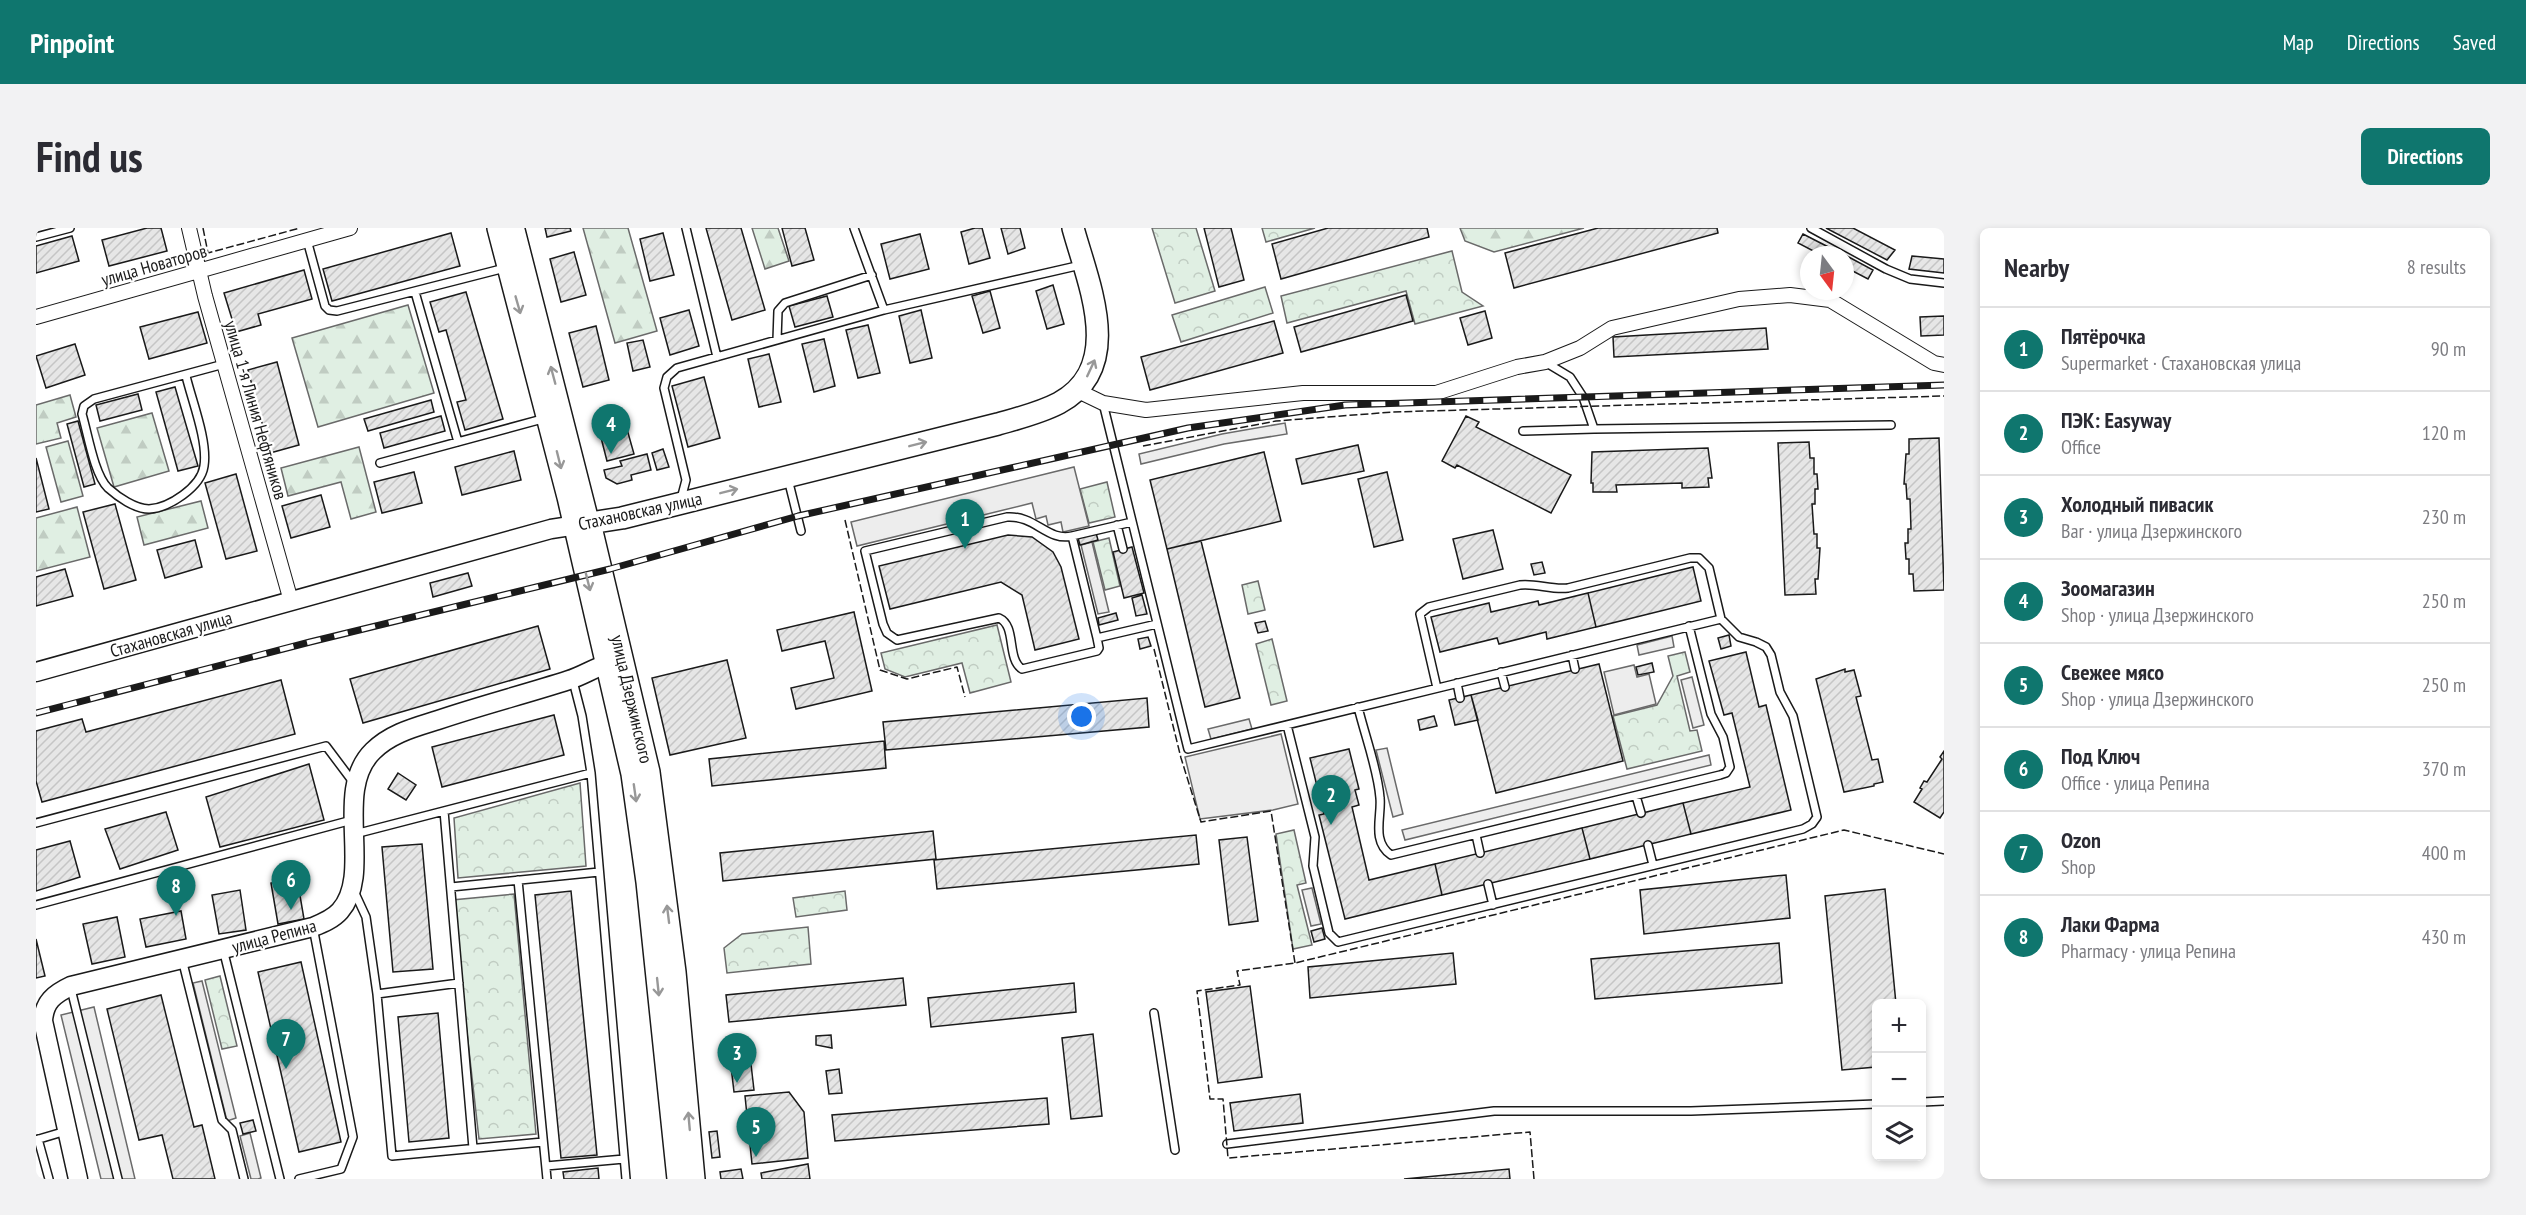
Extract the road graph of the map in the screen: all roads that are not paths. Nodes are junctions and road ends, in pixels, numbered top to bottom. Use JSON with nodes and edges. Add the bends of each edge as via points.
{"nodes":[{"id":1,"x":70,"y":228,"type":"edge"},
{"id":2,"x":189,"y":228,"type":"edge"},
{"id":3,"x":350,"y":228,"type":"edge"},
{"id":4,"x":498,"y":228,"type":"edge"},
{"id":5,"x":515,"y":228,"type":"edge"},
{"id":6,"x":686,"y":228,"type":"edge"},
{"id":7,"x":855,"y":228,"type":"edge"},
{"id":8,"x":1073,"y":228,"type":"edge"},
{"id":9,"x":1810,"y":228,"type":"edge"},
{"id":10,"x":36,"y":237,"type":"edge"},
{"id":11,"x":307,"y":240,"type":"junction"},
{"id":12,"x":1083,"y":264,"type":"junction"},
{"id":13,"x":507,"y":267,"type":"junction"},
{"id":14,"x":200,"y":272,"type":"junction"},
{"id":15,"x":872,"y":275,"type":"junction"},
{"id":16,"x":1944,"y":283,"type":"edge"},
{"id":17,"x":415,"y":292,"type":"junction"},
{"id":18,"x":884,"y":310,"type":"junction"},
{"id":19,"x":36,"y":316,"type":"edge"},
{"id":20,"x":777,"y":340,"type":"junction"},
{"id":21,"x":717,"y":357,"type":"junction"},
{"id":22,"x":1545,"y":362,"type":"junction"},
{"id":23,"x":224,"y":364,"type":"junction"},
{"id":24,"x":1944,"y":365,"type":"edge"},
{"id":25,"x":186,"y":376,"type":"junction"},
{"id":26,"x":1076,"y":390,"type":"junction"},
{"id":27,"x":1103,"y":403,"type":"junction"},
{"id":28,"x":548,"y":417,"type":"junction"},
{"id":29,"x":1891,"y":424,"type":"dead end"},
{"id":30,"x":1594,"y":429,"type":"junction"},
{"id":31,"x":1523,"y":430,"type":"dead end"},
{"id":32,"x":458,"y":442,"type":"junction"},
{"id":33,"x":380,"y":463,"type":"dead end"},
{"id":34,"x":787,"y":476,"type":"junction"},
{"id":35,"x":680,"y":504,"type":"junction"},
{"id":36,"x":1132,"y":522,"type":"junction"},
{"id":37,"x":582,"y":524,"type":"junction"},
{"id":38,"x":1117,"y":525,"type":"junction"},
{"id":39,"x":801,"y":531,"type":"dead end"},
{"id":40,"x":1072,"y":536,"type":"junction"},
{"id":41,"x":1123,"y":549,"type":"dead end"},
{"id":42,"x":291,"y":601,"type":"junction"},
{"id":43,"x":1721,"y":619,"type":"junction"},
{"id":44,"x":1157,"y":624,"type":"junction"},
{"id":45,"x":1689,"y":626,"type":"junction"},
{"id":46,"x":1097,"y":638,"type":"junction"},
{"id":47,"x":1572,"y":655,"type":"junction"},
{"id":48,"x":607,"y":663,"type":"junction"},
{"id":49,"x":1575,"y":669,"type":"dead end"},
{"id":50,"x":36,"y":672,"type":"edge"},
{"id":51,"x":1501,"y":672,"type":"junction"},
{"id":52,"x":573,"y":679,"type":"junction"},
{"id":53,"x":1457,"y":683,"type":"junction"},
{"id":54,"x":1505,"y":687,"type":"dead end"},
{"id":55,"x":1437,"y":688,"type":"junction"},
{"id":56,"x":1460,"y":698,"type":"dead end"},
{"id":57,"x":1359,"y":708,"type":"junction"},
{"id":58,"x":1287,"y":725,"type":"junction"},
{"id":59,"x":591,"y":773,"type":"junction"},
{"id":60,"x":354,"y":784,"type":"junction"},
{"id":61,"x":1636,"y":796,"type":"junction"},
{"id":62,"x":444,"y":811,"type":"junction"},
{"id":63,"x":1641,"y":813,"type":"dead end"},
{"id":64,"x":36,"y":823,"type":"edge"},
{"id":65,"x":355,"y":827,"type":"junction"},
{"id":66,"x":1476,"y":835,"type":"junction"},
{"id":67,"x":1648,"y":845,"type":"dead end"},
{"id":68,"x":1480,"y":853,"type":"dead end"},
{"id":69,"x":1653,"y":865,"type":"junction"},
{"id":70,"x":599,"y":872,"type":"junction"},
{"id":71,"x":518,"y":880,"type":"junction"},
{"id":72,"x":1488,"y":884,"type":"dead end"},
{"id":73,"x":351,"y":885,"type":"junction"},
{"id":74,"x":451,"y":887,"type":"junction"},
{"id":75,"x":1493,"y":904,"type":"junction"},
{"id":76,"x":36,"y":905,"type":"edge"},
{"id":77,"x":313,"y":927,"type":"junction"},
{"id":78,"x":224,"y":949,"type":"junction"},
{"id":79,"x":182,"y":959,"type":"junction"},
{"id":80,"x":459,"y":983,"type":"junction"},
{"id":81,"x":70,"y":986,"type":"junction"},
{"id":82,"x":377,"y":994,"type":"junction"},
{"id":83,"x":40,"y":1006,"type":"edge"},
{"id":84,"x":1154,"y":1013,"type":"dead end"},
{"id":85,"x":1944,"y":1101,"type":"edge"},
{"id":86,"x":1926,"y":1102,"type":"edge"},
{"id":87,"x":1872,"y":1104,"type":"edge"},
{"id":88,"x":66,"y":1131,"type":"junction"},
{"id":89,"x":37,"y":1140,"type":"edge"},
{"id":90,"x":543,"y":1142,"type":"junction"},
{"id":91,"x":1227,"y":1144,"type":"dead end"},
{"id":92,"x":473,"y":1148,"type":"junction"},
{"id":93,"x":1175,"y":1150,"type":"dead end"},
{"id":94,"x":624,"y":1159,"type":"junction"},
{"id":95,"x":546,"y":1166,"type":"junction"},
{"id":96,"x":311,"y":1178,"type":"edge"},
{"id":97,"x":49,"y":1179,"type":"edge"},
{"id":98,"x":78,"y":1179,"type":"edge"},
{"id":99,"x":118,"y":1179,"type":"edge"},
{"id":100,"x":244,"y":1179,"type":"edge"},
{"id":101,"x":280,"y":1179,"type":"edge"},
{"id":102,"x":299,"y":1179,"type":"edge"},
{"id":103,"x":547,"y":1179,"type":"edge"},
{"id":104,"x":626,"y":1179,"type":"edge"},
{"id":105,"x":678,"y":1179,"type":"edge"},
{"id":106,"x":694,"y":1179,"type":"edge"}],
"edges":[{"from":1,"to":10,"type":"lane"},
{"from":2,"to":14,"type":"street","name":"улица 1-я Линия Нефтяников"},
{"from":3,"to":11,"type":"street","name":"улица Новаторов"},
{"from":4,"to":13,"type":"main road","name":"улица Дзержинского"},
{"from":37,"to":5,"type":"street","name":"улица Дзержинского","one_way":true},
{"from":6,"to":21,"type":"lane"},
{"from":7,"to":15,"type":"lane"},
{"from":8,"to":12,"type":"main road","name":"Стахановская улица"},
{"from":9,"to":16,"type":"lane","via":[[1910,279]]},
{"from":11,"to":14,"type":"street","name":"улица Новаторов"},
{"from":11,"to":17,"type":"lane","via":[[329,310]]},
{"from":12,"to":18,"type":"lane"},
{"from":26,"to":12,"type":"main road","name":"Стахановская улица","one_way":true,"via":[[1094,365],[1099,343]]},
{"from":13,"to":17,"type":"lane"},
{"from":13,"to":28,"type":"main road","name":"улица Дзержинского","one_way":true},
{"from":14,"to":19,"type":"street","name":"улица Новаторов"},
{"from":14,"to":23,"type":"street","name":"улица 1-я Линия Нефтяников"},
{"from":15,"to":18,"type":"lane"},
{"from":15,"to":20,"type":"lane","via":[[785,303],[778,310]]},
{"from":17,"to":32,"type":"lane"},
{"from":18,"to":20,"type":"lane"},
{"from":20,"to":21,"type":"lane"},
{"from":21,"to":35,"type":"lane","via":[[677,368],[667,376],[664,388],[686,480]]},
{"from":22,"to":24,"type":"street","via":[[1580,348],[1612,328],[1739,299],[1790,295],[1830,300],[1934,363]]},
{"from":22,"to":27,"type":"street","via":[[1436,393],[1303,393],[1146,410]]},
{"from":22,"to":30,"type":"lane","via":[[1570,377],[1583,397]]},
{"from":23,"to":25,"type":"lane"},
{"from":23,"to":42,"type":"street","name":"улица 1-я Линия Нефтяников"},
{"from":25,"to":25,"type":"lane","via":[[94,399],[84,406],[82,414],[100,476],[133,506],[149,509],[179,499],[204,469],[206,454]]},
{"from":26,"to":27,"type":"street"},
{"from":34,"to":26,"type":"main road","name":"Стахановская улица","one_way":true,"via":[[998,424],[1041,411]]},
{"from":27,"to":36,"type":"lane"},
{"from":28,"to":32,"type":"lane"},
{"from":28,"to":37,"type":"main road","name":"улица Дзержинского","one_way":true},
{"from":29,"to":30,"type":"lane"},
{"from":30,"to":31,"type":"lane"},
{"from":32,"to":33,"type":"lane"},
{"from":35,"to":34,"type":"main road","name":"Стахановская улица","one_way":true},
{"from":34,"to":39,"type":"lane"},
{"from":35,"to":37,"type":"main road","name":"Стахановская улица"},
{"from":36,"to":38,"type":"lane"},
{"from":36,"to":44,"type":"lane"},
{"from":37,"to":42,"type":"street","name":"Стахановская улица","via":[[551,529]]},
{"from":37,"to":48,"type":"main road","name":"улица Дзержинского","one_way":true},
{"from":106,"to":37,"type":"main road","name":"улица Дзержинского","one_way":true,"via":[[675,972],[649,772]]},
{"from":38,"to":40,"type":"lane"},
{"from":38,"to":41,"type":"lane"},
{"from":40,"to":46,"type":"lane"},
{"from":40,"to":46,"type":"lane","via":[[1060,538],[1018,516],[865,551],[883,624],[897,640],[999,618],[1006,623],[1015,662],[1022,669],[1096,651]]},
{"from":42,"to":50,"type":"street","name":"Стахановская улица"},
{"from":43,"to":45,"type":"lane"},
{"from":43,"to":55,"type":"lane","via":[[1709,568],[1699,558],[1568,588],[1530,584],[1508,588],[1430,607],[1420,614]]},
{"from":43,"to":69,"type":"lane","via":[[1739,637],[1766,647],[1771,655],[1780,692],[1793,716],[1817,817],[1803,828]]},
{"from":44,"to":46,"type":"lane"},
{"from":44,"to":58,"type":"lane","via":[[1188,749]]},
{"from":45,"to":47,"type":"lane"},
{"from":45,"to":61,"type":"lane","via":[[1711,714],[1723,737],[1730,767],[1720,775]]},
{"from":47,"to":49,"type":"lane"},
{"from":47,"to":51,"type":"lane"},
{"from":48,"to":52,"type":"street"},
{"from":48,"to":105,"type":"main road","name":"улица Дзержинского","one_way":true,"via":[[632,774],[647,882]]},
{"from":51,"to":53,"type":"lane"},
{"from":51,"to":54,"type":"lane"},
{"from":52,"to":59,"type":"lane"},
{"from":52,"to":60,"type":"street","via":[[485,704],[386,740],[361,766]]},
{"from":53,"to":55,"type":"lane"},
{"from":53,"to":56,"type":"lane"},
{"from":55,"to":57,"type":"lane"},
{"from":57,"to":58,"type":"lane"},
{"from":57,"to":66,"type":"lane","via":[[1380,795],[1377,820],[1385,851],[1397,854]]},
{"from":58,"to":75,"type":"lane","via":[[1315,837],[1313,866],[1332,938],[1344,941]]},
{"from":59,"to":62,"type":"lane"},
{"from":59,"to":70,"type":"lane"},
{"from":60,"to":64,"type":"lane","via":[[326,746]]},
{"from":60,"to":65,"type":"street","name":"улица Репина"},
{"from":61,"to":63,"type":"lane"},
{"from":61,"to":66,"type":"lane"},
{"from":62,"to":65,"type":"lane"},
{"from":62,"to":74,"type":"lane"},
{"from":65,"to":73,"type":"street","name":"улица Репина"},
{"from":65,"to":76,"type":"lane"},
{"from":66,"to":68,"type":"lane"},
{"from":67,"to":69,"type":"lane"},
{"from":69,"to":75,"type":"lane"},
{"from":70,"to":71,"type":"lane"},
{"from":70,"to":94,"type":"lane"},
{"from":71,"to":74,"type":"lane"},
{"from":71,"to":90,"type":"lane"},
{"from":72,"to":75,"type":"lane"},
{"from":73,"to":77,"type":"street","name":"улица Репина","via":[[342,909]]},
{"from":73,"to":82,"type":"lane","via":[[366,917]]},
{"from":74,"to":80,"type":"lane"},
{"from":77,"to":78,"type":"street","name":"улица Репина"},
{"from":77,"to":96,"type":"lane","via":[[352,1137],[341,1168]]},
{"from":78,"to":79,"type":"street","name":"улица Репина"},
{"from":78,"to":101,"type":"lane"},
{"from":79,"to":81,"type":"street","name":"улица Репина"},
{"from":79,"to":100,"type":"lane","via":[[222,1120],[232,1130]]},
{"from":80,"to":82,"type":"lane"},
{"from":80,"to":92,"type":"lane"},
{"from":81,"to":83,"type":"street","name":"улица Репина"},
{"from":81,"to":99,"type":"lane"},
{"from":82,"to":92,"type":"lane","via":[[392,1156]]},
{"from":83,"to":88,"type":"street","name":"улица Репина"},
{"from":84,"to":93,"type":"lane"},
{"from":85,"to":86,"type":"lane"},
{"from":87,"to":91,"type":"lane","via":[[1691,1111],[1494,1111]]},
{"from":88,"to":89,"type":"lane"},
{"from":88,"to":98,"type":"street","name":"улица Репина"},
{"from":89,"to":97,"type":"lane"},
{"from":90,"to":92,"type":"lane"},
{"from":90,"to":95,"type":"lane"},
{"from":94,"to":95,"type":"lane"},
{"from":94,"to":104,"type":"lane"},
{"from":95,"to":103,"type":"lane"},
{"from":96,"to":102,"type":"lane"}]}
